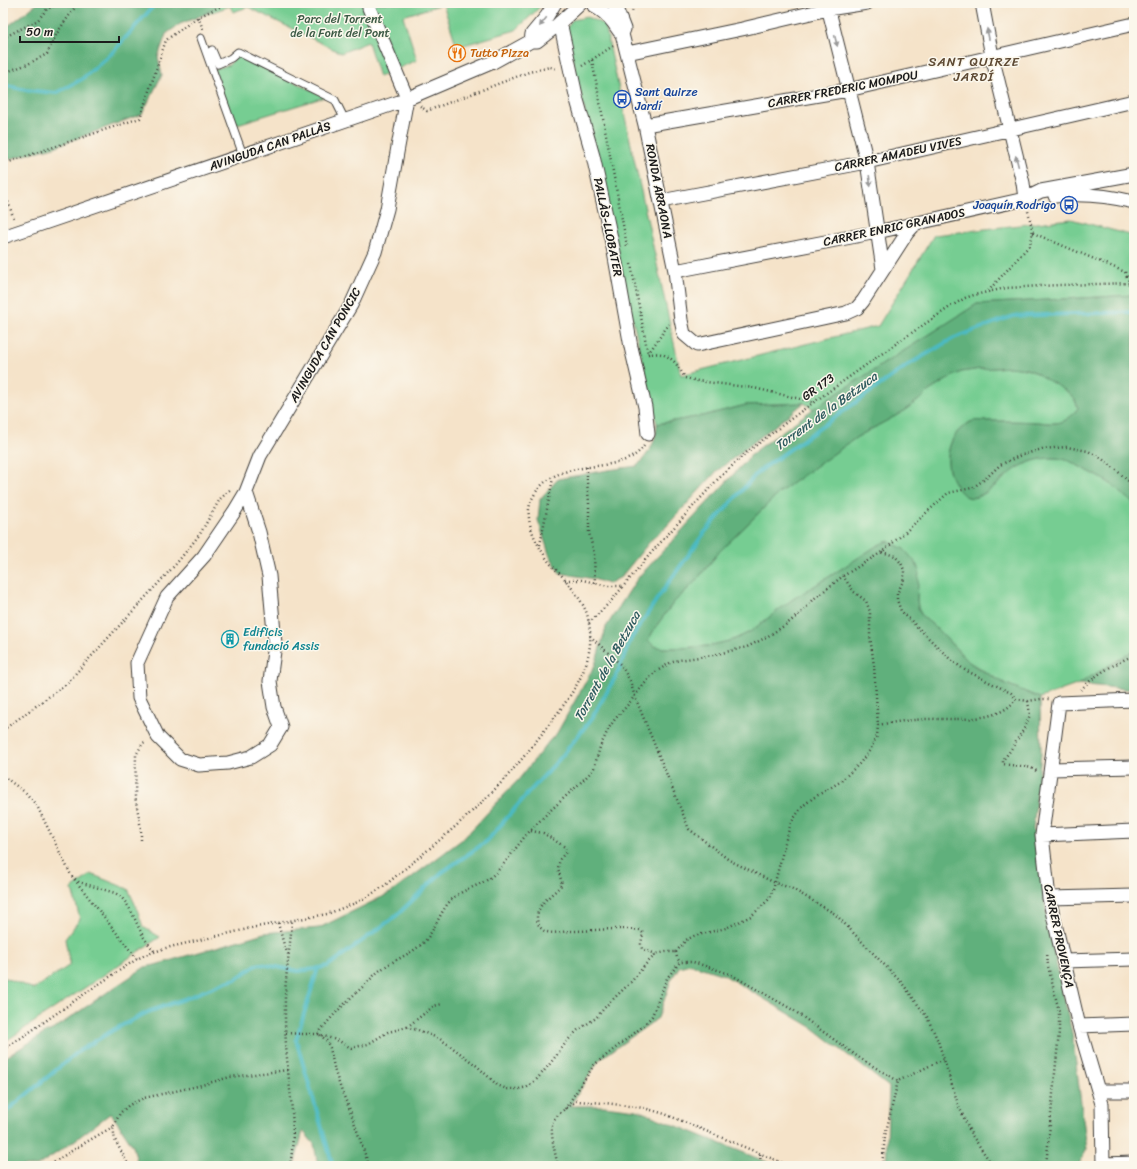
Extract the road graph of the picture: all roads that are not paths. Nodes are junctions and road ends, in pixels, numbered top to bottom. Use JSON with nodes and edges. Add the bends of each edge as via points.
{"nodes":[{"id":1,"x":369,"y":3,"type":"edge"},
{"id":2,"x":555,"y":3,"type":"edge"},
{"id":3,"x":579,"y":3,"type":"edge"},
{"id":4,"x":614,"y":3,"type":"edge"},
{"id":5,"x":867,"y":3,"type":"edge"},
{"id":6,"x":982,"y":3,"type":"edge"},
{"id":7,"x":598,"y":4,"type":"edge"},
{"id":8,"x":827,"y":6,"type":"edge"},
{"id":9,"x":560,"y":22,"type":"junction"},
{"id":10,"x":1134,"y":24,"type":"edge"},
{"id":11,"x":623,"y":37,"type":"junction"},
{"id":12,"x":201,"y":38,"type":"dead end"},
{"id":13,"x":530,"y":41,"type":"junction"},
{"id":14,"x":212,"y":50,"type":"dead end"},
{"id":15,"x":627,"y":53,"type":"junction"},
{"id":16,"x":992,"y":56,"type":"junction"},
{"id":17,"x":848,"y":90,"type":"junction"},
{"id":18,"x":408,"y":98,"type":"junction"},
{"id":19,"x":1134,"y":101,"type":"edge"},
{"id":20,"x":345,"y":120,"type":"junction"},
{"id":21,"x":645,"y":125,"type":"junction"},
{"id":22,"x":1010,"y":129,"type":"junction"},
{"id":23,"x":243,"y":155,"type":"junction"},
{"id":24,"x":867,"y":162,"type":"junction"},
{"id":25,"x":1134,"y":174,"type":"edge"},
{"id":26,"x":1025,"y":199,"type":"junction"},
{"id":27,"x":661,"y":201,"type":"junction"},
{"id":28,"x":1134,"y":202,"type":"edge"},
{"id":29,"x":916,"y":223,"type":"junction"},
{"id":30,"x":877,"y":232,"type":"junction"},
{"id":31,"x":3,"y":237,"type":"edge"},
{"id":32,"x":883,"y":270,"type":"junction"},
{"id":33,"x":675,"y":271,"type":"junction"},
{"id":34,"x":648,"y":434,"type":"road end"},
{"id":35,"x":246,"y":492,"type":"junction"},
{"id":36,"x":1134,"y":700,"type":"edge"},
{"id":37,"x":1134,"y":767,"type":"edge"},
{"id":38,"x":1051,"y":769,"type":"junction"},
{"id":39,"x":1134,"y":831,"type":"edge"},
{"id":40,"x":1042,"y":835,"type":"junction"},
{"id":41,"x":1134,"y":896,"type":"edge"},
{"id":42,"x":1049,"y":898,"type":"junction"},
{"id":43,"x":1134,"y":960,"type":"edge"},
{"id":44,"x":1064,"y":961,"type":"junction"},
{"id":45,"x":1134,"y":1024,"type":"edge"},
{"id":46,"x":1079,"y":1026,"type":"junction"},
{"id":47,"x":1098,"y":1091,"type":"junction"},
{"id":48,"x":1134,"y":1091,"type":"edge"},
{"id":49,"x":1134,"y":1163,"type":"edge"},
{"id":50,"x":1103,"y":1165,"type":"edge"}],
"edges":[{"from":1,"to":18,"type":"street"},
{"from":2,"to":13,"type":"street","name":"AVINGUDA CAN PALLÀS","one_way":true,"via":[[532,34]]},
{"from":3,"to":7,"type":"street","name":"RONDA ARRAONA","via":[[587,6]]},
{"from":3,"to":9,"type":"street","name":"AVINGUDA CAN PALLÀS"},
{"from":4,"to":11,"type":"street","name":"RONDA ARRAONA","via":[[624,28]]},
{"from":5,"to":8,"type":"street"},
{"from":16,"to":6,"type":"street","one_way":true},
{"from":7,"to":11,"type":"street","name":"RONDA ARRAONA"},
{"from":8,"to":15,"type":"street","via":[[750,27]]},
{"from":8,"to":17,"type":"street","one_way":true},
{"from":9,"to":13,"type":"street","name":"AVINGUDA CAN PALLÀS","via":[[537,41]]},
{"from":9,"to":34,"type":"street","name":"PALLÀS-LLOBATER","via":[[614,252],[645,407]]},
{"from":10,"to":16,"type":"street","name":"CARRER FREDERIC MOMPOU"},
{"from":11,"to":15,"type":"street","name":"RONDA ARRAONA"},
{"from":12,"to":23,"type":"lane"},
{"from":13,"to":18,"type":"street","name":"AVINGUDA CAN PALLÀS","via":[[493,62]]},
{"from":14,"to":20,"type":"lane","via":[[218,64],[238,52],[335,100]]},
{"from":15,"to":21,"type":"street","name":"RONDA ARRAONA"},
{"from":16,"to":17,"type":"street","name":"CARRER FREDERIC MOMPOU"},
{"from":16,"to":22,"type":"street"},
{"from":17,"to":21,"type":"street","name":"CARRER FREDERIC MOMPOU"},
{"from":17,"to":24,"type":"street"},
{"from":18,"to":20,"type":"street","name":"AVINGUDA CAN PALLÀS"},
{"from":18,"to":35,"type":"street","name":"AVINGUDA CAN PONCIC","via":[[387,209],[375,252],[351,305],[260,456]]},
{"from":19,"to":22,"type":"street","name":"CARRER AMADEU VIVES"},
{"from":20,"to":23,"type":"street","name":"AVINGUDA CAN PALLÀS"},
{"from":21,"to":27,"type":"street","name":"RONDA ARRAONA"},
{"from":22,"to":24,"type":"street","name":"CARRER AMADEU VIVES"},
{"from":26,"to":22,"type":"street","one_way":true},
{"from":23,"to":31,"type":"street","name":"AVINGUDA CAN PALLÀS"},
{"from":24,"to":27,"type":"street","name":"CARRER AMADEU VIVES"},
{"from":24,"to":30,"type":"street","one_way":true},
{"from":25,"to":26,"type":"street","name":"CARRER ENRIC GRANADOS","via":[[1041,191]]},
{"from":26,"to":28,"type":"street","via":[[1062,195],[1099,196]]},
{"from":26,"to":29,"type":"street","name":"CARRER ENRIC GRANADOS"},
{"from":27,"to":33,"type":"street","name":"RONDA ARRAONA"},
{"from":29,"to":30,"type":"street","name":"CARRER ENRIC GRANADOS"},
{"from":29,"to":32,"type":"street"},
{"from":30,"to":32,"type":"street"},
{"from":30,"to":33,"type":"street","name":"CARRER ENRIC GRANADOS"},
{"from":32,"to":33,"type":"street","name":"RONDA ARRAONA","via":[[857,308],[846,313],[696,345],[684,334]]},
{"from":35,"to":35,"type":"street","name":"AVINGUDA CAN PONCIC","via":[[204,556],[167,597],[137,663],[139,698],[158,737],[180,759],[199,765],[228,763],[251,757],[270,745],[281,727],[274,707],[270,681],[275,644],[269,576]]},
{"from":36,"to":38,"type":"street","name":"CARRER PROVENÇA","via":[[1056,701]]},
{"from":37,"to":38,"type":"street"},
{"from":38,"to":40,"type":"street","name":"CARRER PROVENÇA"},
{"from":39,"to":40,"type":"street"},
{"from":40,"to":42,"type":"street","name":"CARRER PROVENÇA"},
{"from":41,"to":42,"type":"street"},
{"from":42,"to":44,"type":"street","name":"CARRER PROVENÇA"},
{"from":43,"to":44,"type":"street"},
{"from":44,"to":46,"type":"street","name":"CARRER PROVENÇA"},
{"from":45,"to":46,"type":"street"},
{"from":46,"to":47,"type":"street","name":"CARRER PROVENÇA"},
{"from":47,"to":48,"type":"street"},
{"from":47,"to":50,"type":"street","name":"CARRER PROVENÇA","via":[[1102,1104]]},
{"from":49,"to":50,"type":"street"}]}
